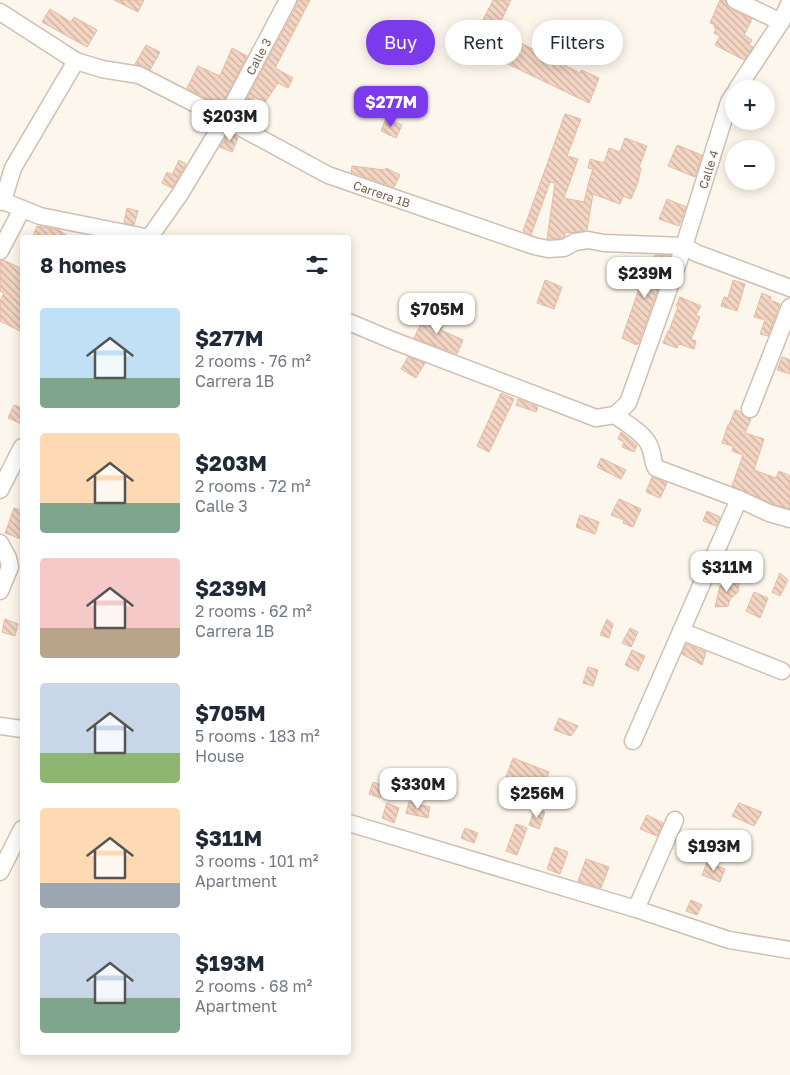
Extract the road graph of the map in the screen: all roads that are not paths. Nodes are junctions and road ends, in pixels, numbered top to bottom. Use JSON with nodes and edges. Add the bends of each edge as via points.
{"nodes":[{"id":1,"x":288,"y":0,"type":"edge"},
{"id":2,"x":735,"y":0,"type":"edge"},
{"id":3,"x":790,"y":2,"type":"edge"},
{"id":4,"x":0,"y":12,"type":"edge"},
{"id":5,"x":781,"y":22,"type":"junction"},
{"id":6,"x":76,"y":61,"type":"junction"},
{"id":7,"x":744,"y":80,"type":"edge"},
{"id":8,"x":725,"y":114,"type":"edge"},
{"id":9,"x":225,"y":119,"type":"junction"},
{"id":10,"x":1,"y":202,"type":"edge"},
{"id":11,"x":22,"y":209,"type":"junction"},
{"id":12,"x":139,"y":235,"type":"edge"},
{"id":13,"x":150,"y":235,"type":"edge"},
{"id":14,"x":684,"y":246,"type":"junction"},
{"id":15,"x":0,"y":251,"type":"edge"},
{"id":16,"x":790,"y":288,"type":"edge"},
{"id":17,"x":790,"y":306,"type":"edge"},
{"id":18,"x":351,"y":323,"type":"edge"},
{"id":19,"x":750,"y":409,"type":"dead end"},
{"id":20,"x":616,"y":416,"type":"junction"},
{"id":21,"x":20,"y":451,"type":"edge"},
{"id":22,"x":0,"y":490,"type":"edge"},
{"id":23,"x":739,"y":499,"type":"junction"},
{"id":24,"x":790,"y":519,"type":"edge"},
{"id":25,"x":0,"y":543,"type":"edge"},
{"id":26,"x":16,"y":563,"type":"edge"},
{"id":27,"x":0,"y":591,"type":"edge"},
{"id":28,"x":681,"y":631,"type":"junction"},
{"id":29,"x":782,"y":671,"type":"dead end"},
{"id":30,"x":0,"y":726,"type":"edge"},
{"id":31,"x":20,"y":729,"type":"edge"},
{"id":32,"x":633,"y":741,"type":"dead end"},
{"id":33,"x":675,"y":820,"type":"dead end"},
{"id":34,"x":351,"y":824,"type":"edge"},
{"id":35,"x":20,"y":833,"type":"edge"},
{"id":36,"x":0,"y":872,"type":"edge"},
{"id":37,"x":636,"y":910,"type":"junction"},
{"id":38,"x":790,"y":950,"type":"edge"}],
"edges":[{"from":1,"to":9,"type":"street","name":"Calle 3"},
{"from":2,"to":5,"type":"street"},
{"from":3,"to":5,"type":"street"},
{"from":4,"to":6,"type":"street","name":"Carrera 1B"},
{"from":5,"to":7,"type":"street"},
{"from":6,"to":9,"type":"street","name":"Carrera 1B","via":[[139,75]]},
{"from":6,"to":10,"type":"street","via":[[13,168]]},
{"from":8,"to":14,"type":"street","name":"Calle 4"},
{"from":9,"to":13,"type":"street","name":"Calle 3","via":[[180,194]]},
{"from":9,"to":14,"type":"street","name":"Carrera 1B","via":[[328,175],[534,246],[564,248],[588,240]]},
{"from":10,"to":11,"type":"street"},
{"from":11,"to":12,"type":"street","via":[[40,216]]},
{"from":11,"to":15,"type":"street"},
{"from":14,"to":16,"type":"street","name":"Carrera 1B"},
{"from":14,"to":20,"type":"street","name":"Calle 4","via":[[628,403]]},
{"from":17,"to":19,"type":"street"},
{"from":18,"to":20,"type":"street","via":[[596,418]]},
{"from":20,"to":23,"type":"street","via":[[644,437],[650,445],[656,468]]},
{"from":21,"to":22,"type":"street"},
{"from":23,"to":24,"type":"street"},
{"from":23,"to":28,"type":"street"},
{"from":25,"to":26,"type":"street"},
{"from":26,"to":27,"type":"street","via":[[10,567]]},
{"from":28,"to":29,"type":"street"},
{"from":28,"to":32,"type":"street"},
{"from":30,"to":31,"type":"street"},
{"from":33,"to":37,"type":"street"},
{"from":34,"to":37,"type":"street"},
{"from":35,"to":36,"type":"street"},
{"from":37,"to":38,"type":"street","via":[[729,940]]}]}
